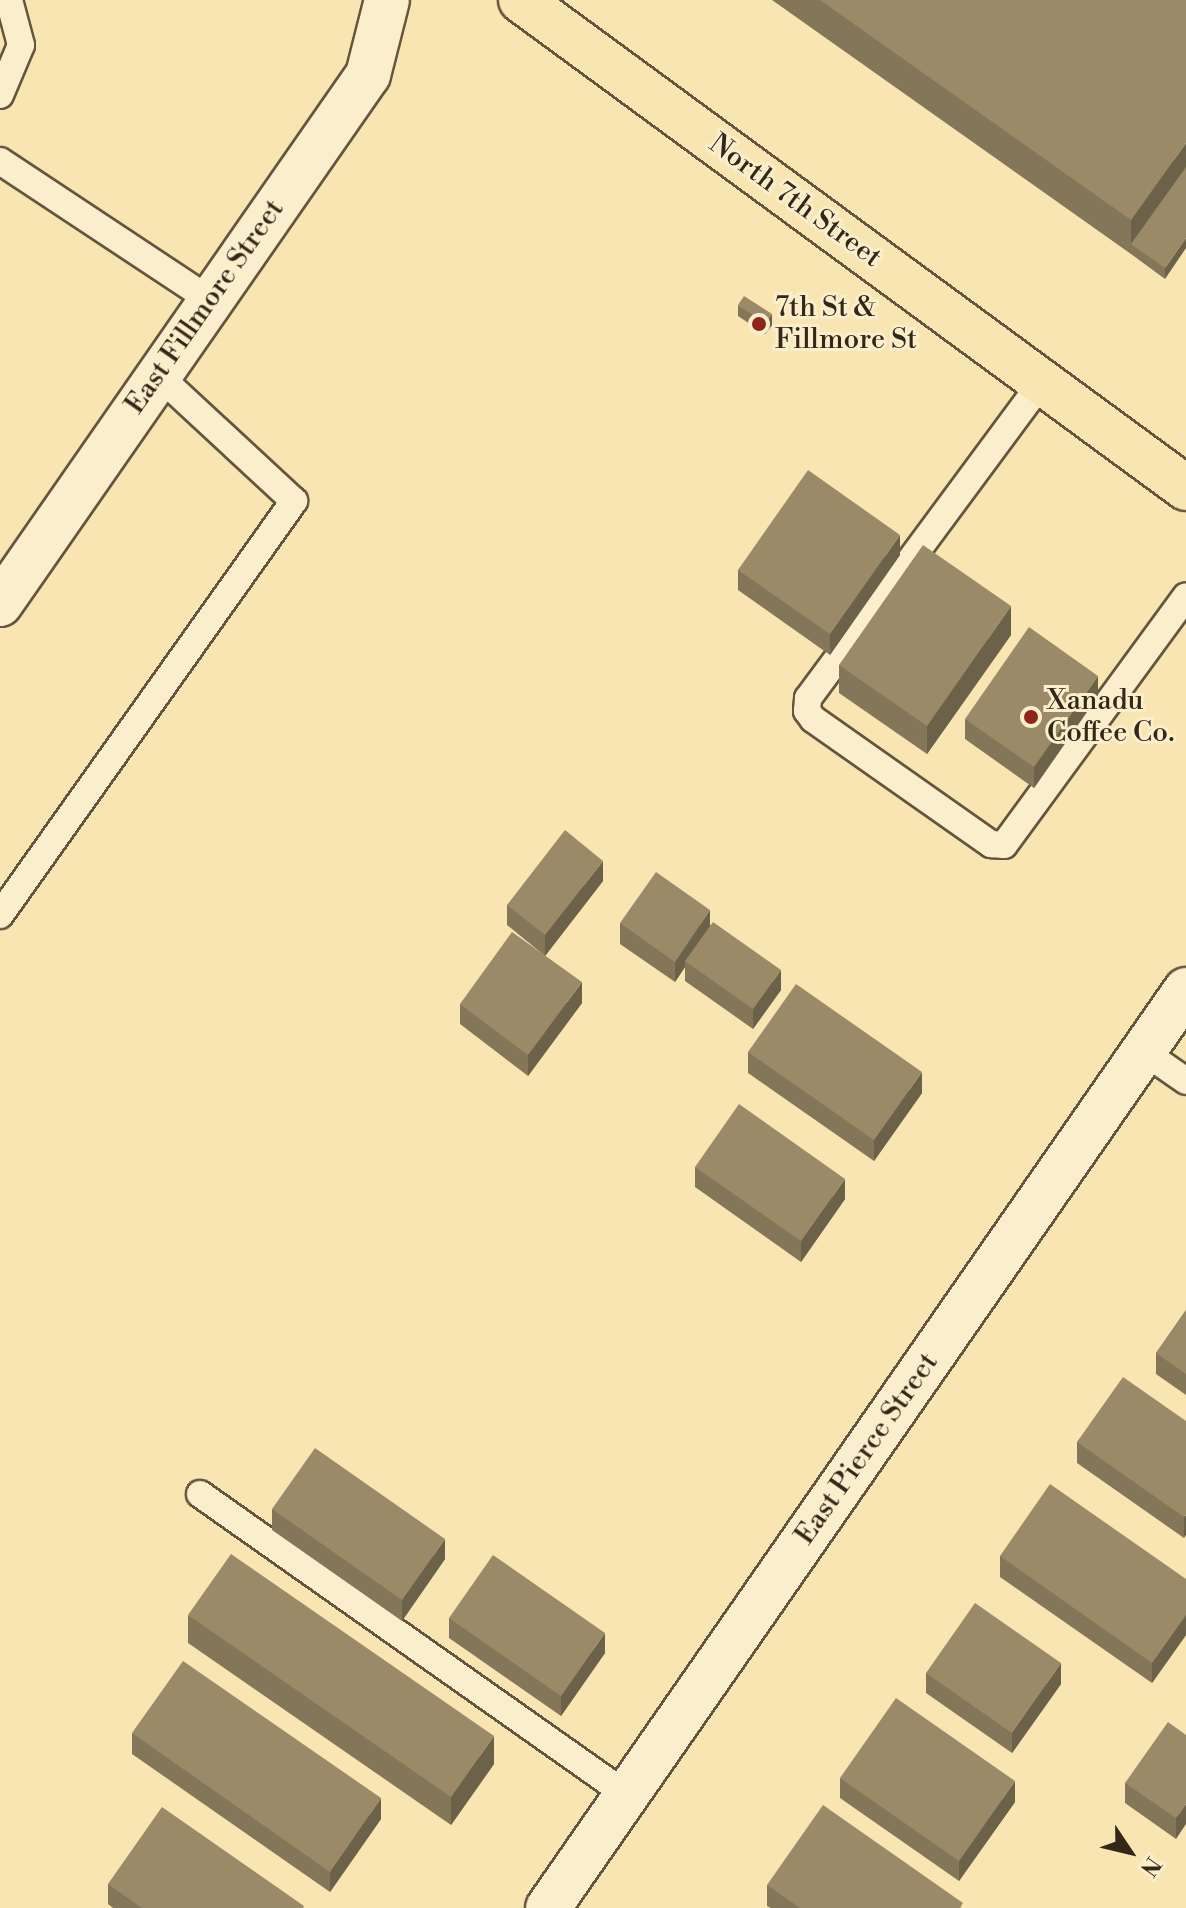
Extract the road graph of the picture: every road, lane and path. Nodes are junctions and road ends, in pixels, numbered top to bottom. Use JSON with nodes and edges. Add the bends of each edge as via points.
{"nodes":[{"id":1,"x":9,"y":0,"type":"edge"},
{"id":2,"x":387,"y":0,"type":"edge"},
{"id":3,"x":521,"y":0,"type":"edge"},
{"id":4,"x":0,"y":95,"type":"edge"},
{"id":5,"x":0,"y":161,"type":"edge"},
{"id":6,"x":210,"y":300,"type":"junction"},
{"id":7,"x":158,"y":375,"type":"junction"},
{"id":8,"x":1042,"y":382,"type":"junction"},
{"id":9,"x":1186,"y":488,"type":"edge"},
{"id":10,"x":1186,"y":596,"type":"edge"},
{"id":11,"x":0,"y":604,"type":"edge"},
{"id":12,"x":0,"y":915,"type":"edge"},
{"id":13,"x":1186,"y":990,"type":"edge"},
{"id":14,"x":1143,"y":1051,"type":"junction"},
{"id":15,"x":1186,"y":1081,"type":"edge"},
{"id":16,"x":200,"y":1494,"type":"dead end"},
{"id":17,"x":627,"y":1795,"type":"junction"},
{"id":18,"x":548,"y":1908,"type":"edge"}],
"edges":[{"from":1,"to":4,"type":"lane","via":[[21,45]]},
{"from":2,"to":6,"type":"street","name":"East Fillmore Street","via":[[368,75]]},
{"from":3,"to":8,"type":"main road","name":"North 7th Street"},
{"from":5,"to":6,"type":"lane"},
{"from":6,"to":7,"type":"street","name":"East Fillmore Street"},
{"from":7,"to":11,"type":"street","name":"East Fillmore Street"},
{"from":7,"to":12,"type":"lane","via":[[294,501]]},
{"from":8,"to":9,"type":"main road","name":"North 7th Street"},
{"from":8,"to":10,"type":"lane","via":[[808,698],[807,711],[991,844],[1004,845]]},
{"from":13,"to":14,"type":"street","name":"East Pierce Street"},
{"from":14,"to":15,"type":"lane"},
{"from":14,"to":17,"type":"street","name":"East Pierce Street"},
{"from":16,"to":17,"type":"lane"},
{"from":17,"to":18,"type":"street","name":"East Pierce Street"}]}
